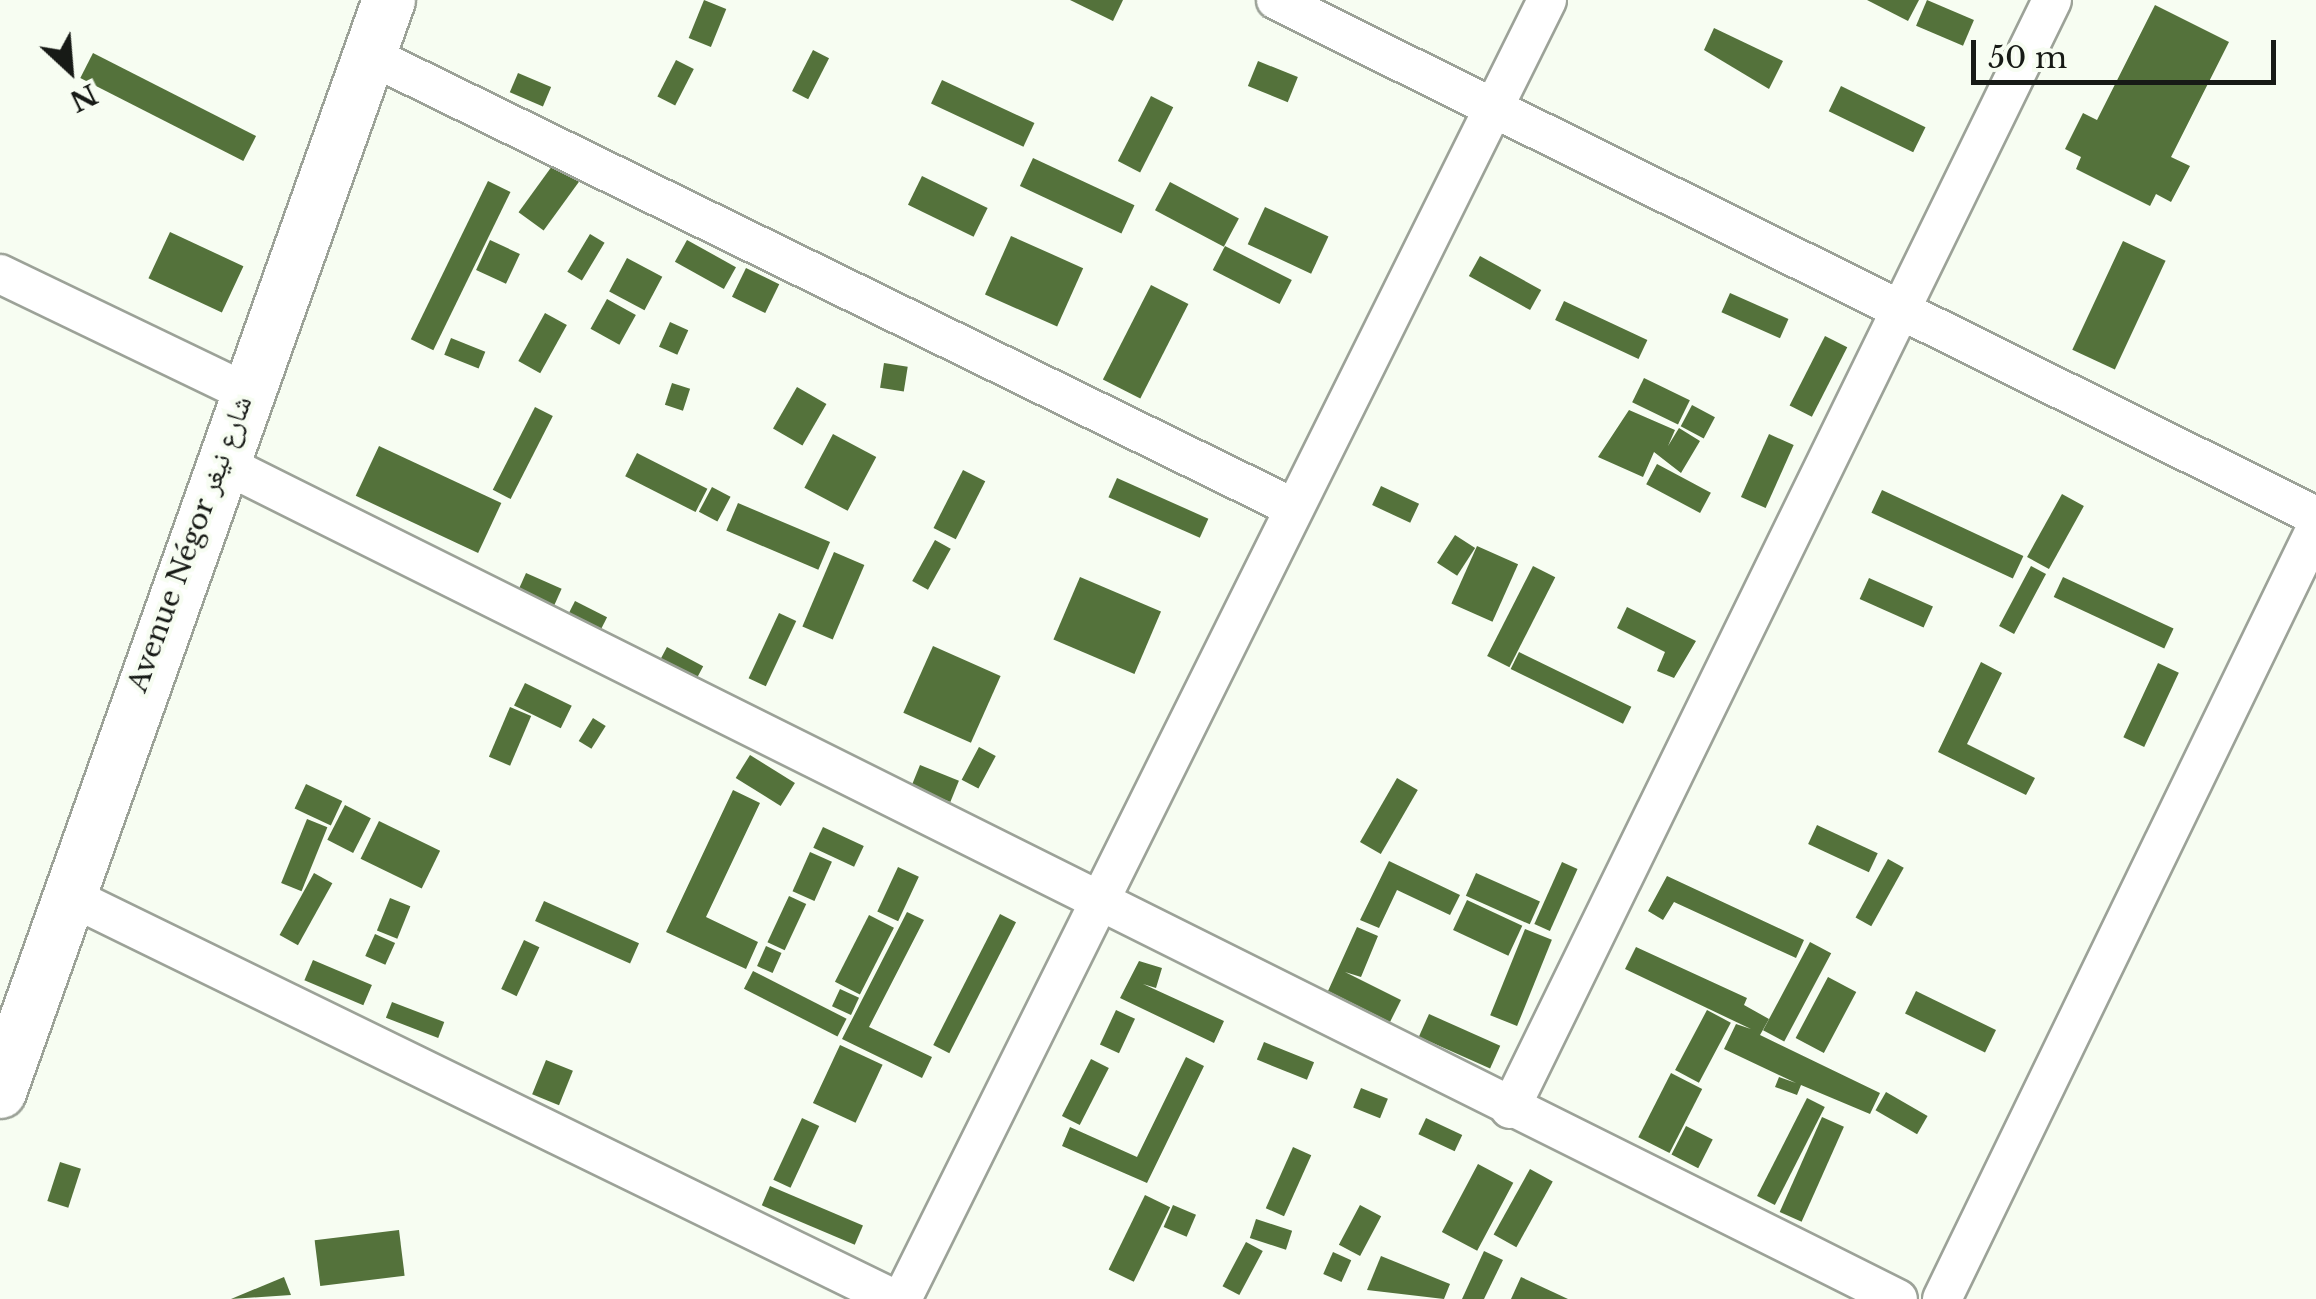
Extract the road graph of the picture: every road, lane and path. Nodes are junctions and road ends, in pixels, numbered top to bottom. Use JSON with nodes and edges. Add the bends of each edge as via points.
{"nodes":[{"id":1,"x":389,"y":0,"type":"edge"},
{"id":2,"x":1276,"y":0,"type":"edge"},
{"id":3,"x":1547,"y":0,"type":"edge"},
{"id":4,"x":2052,"y":0,"type":"edge"},
{"id":5,"x":369,"y":55,"type":"junction"},
{"id":6,"x":1492,"y":106,"type":"junction"},
{"id":7,"x":0,"y":274,"type":"edge"},
{"id":8,"x":1904,"y":306,"type":"junction"},
{"id":9,"x":245,"y":392,"type":"junction"},
{"id":10,"x":220,"y":462,"type":"junction"},
{"id":11,"x":1292,"y":507,"type":"junction"},
{"id":12,"x":2316,"y":516,"type":"edge"},
{"id":13,"x":2316,"y":528,"type":"edge"},
{"id":14,"x":67,"y":895,"type":"junction"},
{"id":15,"x":1096,"y":906,"type":"junction"},
{"id":16,"x":0,"y":1092,"type":"edge"},
{"id":17,"x":1510,"y":1109,"type":"junction"},
{"id":18,"x":894,"y":1299,"type":"edge"},
{"id":19,"x":902,"y":1299,"type":"edge"},
{"id":20,"x":1898,"y":1299,"type":"edge"},
{"id":21,"x":1942,"y":1299,"type":"edge"}],
"edges":[{"from":1,"to":5,"type":"main road","name":"Avenue Négor شارع نيغر"},
{"from":2,"to":6,"type":"street"},
{"from":3,"to":6,"type":"street"},
{"from":4,"to":8,"type":"street"},
{"from":5,"to":9,"type":"main road","name":"Avenue Négor شارع نيغر"},
{"from":5,"to":11,"type":"street"},
{"from":6,"to":8,"type":"street"},
{"from":6,"to":11,"type":"street"},
{"from":7,"to":9,"type":"street"},
{"from":8,"to":12,"type":"street"},
{"from":8,"to":17,"type":"street"},
{"from":9,"to":10,"type":"main road","name":"Avenue Négor شارع نيغر"},
{"from":10,"to":14,"type":"main road","name":"Avenue Négor شارع نيغر"},
{"from":10,"to":15,"type":"street"},
{"from":11,"to":15,"type":"street"},
{"from":13,"to":21,"type":"street"},
{"from":14,"to":16,"type":"main road","name":"Avenue Négor شارع نيغر"},
{"from":14,"to":18,"type":"street"},
{"from":15,"to":17,"type":"street"},
{"from":15,"to":19,"type":"street"},
{"from":17,"to":20,"type":"street"}]}
